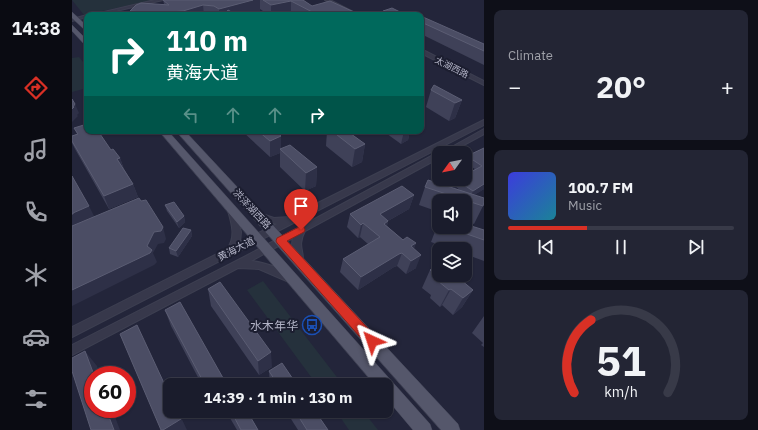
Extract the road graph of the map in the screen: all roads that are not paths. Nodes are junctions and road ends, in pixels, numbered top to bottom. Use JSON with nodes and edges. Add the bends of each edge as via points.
{"nodes":[{"id":1,"x":161,"y":0,"type":"edge"},
{"id":2,"x":320,"y":0,"type":"edge"},
{"id":3,"x":326,"y":0,"type":"edge"},
{"id":4,"x":107,"y":12,"type":"edge"},
{"id":5,"x":343,"y":12,"type":"edge"},
{"id":6,"x":351,"y":12,"type":"edge"},
{"id":7,"x":84,"y":16,"type":"edge"},
{"id":8,"x":73,"y":17,"type":"edge"},
{"id":9,"x":84,"y":27,"type":"edge"},
{"id":10,"x":73,"y":28,"type":"edge"},
{"id":11,"x":84,"y":41,"type":"edge"},
{"id":12,"x":424,"y":48,"type":"edge"},
{"id":13,"x":424,"y":53,"type":"edge"},
{"id":14,"x":484,"y":78,"type":"edge"},
{"id":15,"x":484,"y":83,"type":"edge"},
{"id":16,"x":484,"y":122,"type":"edge"},
{"id":17,"x":484,"y":131,"type":"edge"},
{"id":18,"x":166,"y":134,"type":"edge"},
{"id":19,"x":183,"y":134,"type":"edge"},
{"id":20,"x":457,"y":146,"type":"edge"},
{"id":21,"x":432,"y":159,"type":"edge"},
{"id":22,"x":241,"y":198,"type":"junction"},
{"id":23,"x":230,"y":207,"type":"junction"},
{"id":24,"x":258,"y":216,"type":"junction"},
{"id":25,"x":295,"y":219,"type":"junction"},
{"id":26,"x":304,"y":228,"type":"junction"},
{"id":27,"x":276,"y":236,"type":"junction"},
{"id":28,"x":258,"y":238,"type":"junction"},
{"id":29,"x":266,"y":248,"type":"junction"},
{"id":30,"x":228,"y":253,"type":"junction"},
{"id":31,"x":300,"y":262,"type":"junction"},
{"id":32,"x":233,"y":266,"type":"junction"},
{"id":33,"x":293,"y":280,"type":"junction"},
{"id":34,"x":321,"y":286,"type":"junction"},
{"id":35,"x":306,"y":294,"type":"junction"},
{"id":36,"x":72,"y":332,"type":"edge"},
{"id":37,"x":72,"y":350,"type":"edge"},
{"id":38,"x":378,"y":378,"type":"edge"},
{"id":39,"x":393,"y":395,"type":"edge"},
{"id":40,"x":424,"y":430,"type":"edge"},
{"id":41,"x":452,"y":430,"type":"edge"}],
"edges":[{"from":1,"to":4,"type":"street"},
{"from":2,"to":5,"type":"street"},
{"from":3,"to":6,"type":"street"},
{"from":7,"to":8,"type":"street"},
{"from":8,"to":9,"type":"main road"},
{"from":10,"to":11,"type":"main road"},
{"from":12,"to":14,"type":"street","name":"太湖西路"},
{"from":13,"to":15,"type":"street","name":"太湖西路"},
{"from":16,"to":25,"type":"street","name":"黄海大道"},
{"from":17,"to":20,"type":"street"},
{"from":18,"to":23,"type":"main road","name":"洪泽湖西路"},
{"from":19,"to":22,"type":"main road","name":"洪泽湖西路"},
{"from":21,"to":26,"type":"street","name":"黄海大道"},
{"from":22,"to":23,"type":"main road","via":[[238,204]]},
{"from":22,"to":24,"type":"main road","name":"洪泽湖西路"},
{"from":23,"to":28,"type":"main road","name":"洪泽湖西路"},
{"from":23,"to":30,"type":"street","via":[[236,225],[237,240]]},
{"from":24,"to":25,"type":"street","via":[[279,222]]},
{"from":24,"to":27,"type":"main road","name":"洪泽湖西路"},
{"from":25,"to":27,"type":"street","name":"黄海大道"},
{"from":26,"to":27,"type":"street","name":"黄海大道"},
{"from":26,"to":31,"type":"street","via":[[295,246]]},
{"from":27,"to":28,"type":"street","name":"黄海大道"},
{"from":27,"to":29,"type":"street","name":"黄海大道"},
{"from":27,"to":31,"type":"main road","name":"洪泽湖西路"},
{"from":28,"to":29,"type":"main road","name":"洪泽湖西路"},
{"from":28,"to":30,"type":"street","name":"黄海大道"},
{"from":29,"to":32,"type":"street","name":"黄海大道"},
{"from":29,"to":33,"type":"main road","name":"洪泽湖西路"},
{"from":30,"to":36,"type":"street","name":"黄海大道"},
{"from":31,"to":34,"type":"main road","name":"洪泽湖西路"},
{"from":32,"to":33,"type":"street","via":[[262,266]]},
{"from":32,"to":37,"type":"street","name":"黄海大道"},
{"from":33,"to":35,"type":"main road","name":"洪泽湖西路"},
{"from":34,"to":35,"type":"main road","via":[[316,283],[308,284]]},
{"from":34,"to":41,"type":"main road","name":"洪泽湖西路"},
{"from":35,"to":38,"type":"main road","name":"洪泽湖西路"},
{"from":39,"to":40,"type":"main road","name":"洪泽湖西路"}]}
